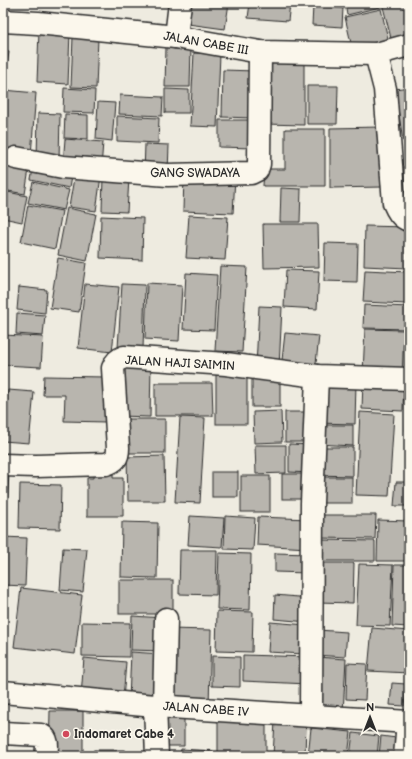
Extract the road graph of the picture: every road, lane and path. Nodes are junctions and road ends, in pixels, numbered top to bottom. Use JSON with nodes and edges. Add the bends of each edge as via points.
{"nodes":[{"id":1,"x":180,"y":3,"type":"edge"},
{"id":2,"x":3,"y":21,"type":"edge"},
{"id":3,"x":176,"y":37,"type":"junction"},
{"id":4,"x":409,"y":45,"type":"edge"},
{"id":5,"x":260,"y":52,"type":"junction"},
{"id":6,"x":376,"y":54,"type":"junction"},
{"id":7,"x":16,"y":158,"type":"dead end"},
{"id":8,"x":409,"y":220,"type":"edge"},
{"id":9,"x":317,"y":376,"type":"junction"},
{"id":10,"x":409,"y":379,"type":"edge"},
{"id":11,"x":3,"y":466,"type":"edge"},
{"id":12,"x":166,"y":619,"type":"dead end"},
{"id":13,"x":3,"y":692,"type":"edge"},
{"id":14,"x":159,"y":706,"type":"junction"},
{"id":15,"x":310,"y":716,"type":"junction"},
{"id":16,"x":409,"y":722,"type":"edge"},
{"id":17,"x":3,"y":733,"type":"edge"},
{"id":18,"x":46,"y":756,"type":"edge"},
{"id":19,"x":157,"y":756,"type":"edge"},
{"id":20,"x":405,"y":756,"type":"edge"}],
"edges":[{"from":1,"to":3,"type":"street"},
{"from":2,"to":3,"type":"street","name":"JALAN CABE III","via":[[38,22]]},
{"from":3,"to":5,"type":"street","name":"JALAN CABE III"},
{"from":4,"to":6,"type":"street","name":"JALAN CABE III"},
{"from":5,"to":6,"type":"street","name":"JALAN CABE III"},
{"from":5,"to":7,"type":"street","name":"GANG SWADAYA","via":[[259,164],[257,170],[251,173],[168,175],[63,167]]},
{"from":6,"to":8,"type":"street","via":[[385,89],[394,202],[398,212]]},
{"from":9,"to":10,"type":"street","name":"JALAN HAJI SAIMIN"},
{"from":9,"to":11,"type":"street","name":"JALAN HAJI SAIMIN","via":[[226,364],[124,357],[115,363],[113,368],[118,456],[113,462]]},
{"from":9,"to":15,"type":"street","via":[[312,503]]},
{"from":12,"to":14,"type":"street"},
{"from":13,"to":14,"type":"street","name":"JALAN CABE IV"},
{"from":14,"to":15,"type":"street","name":"JALAN CABE IV"},
{"from":14,"to":19,"type":"street"},
{"from":15,"to":16,"type":"street","name":"JALAN CABE IV"},
{"from":16,"to":20,"type":"street"},
{"from":17,"to":18,"type":"street","via":[[44,736],[47,740]]}]}
